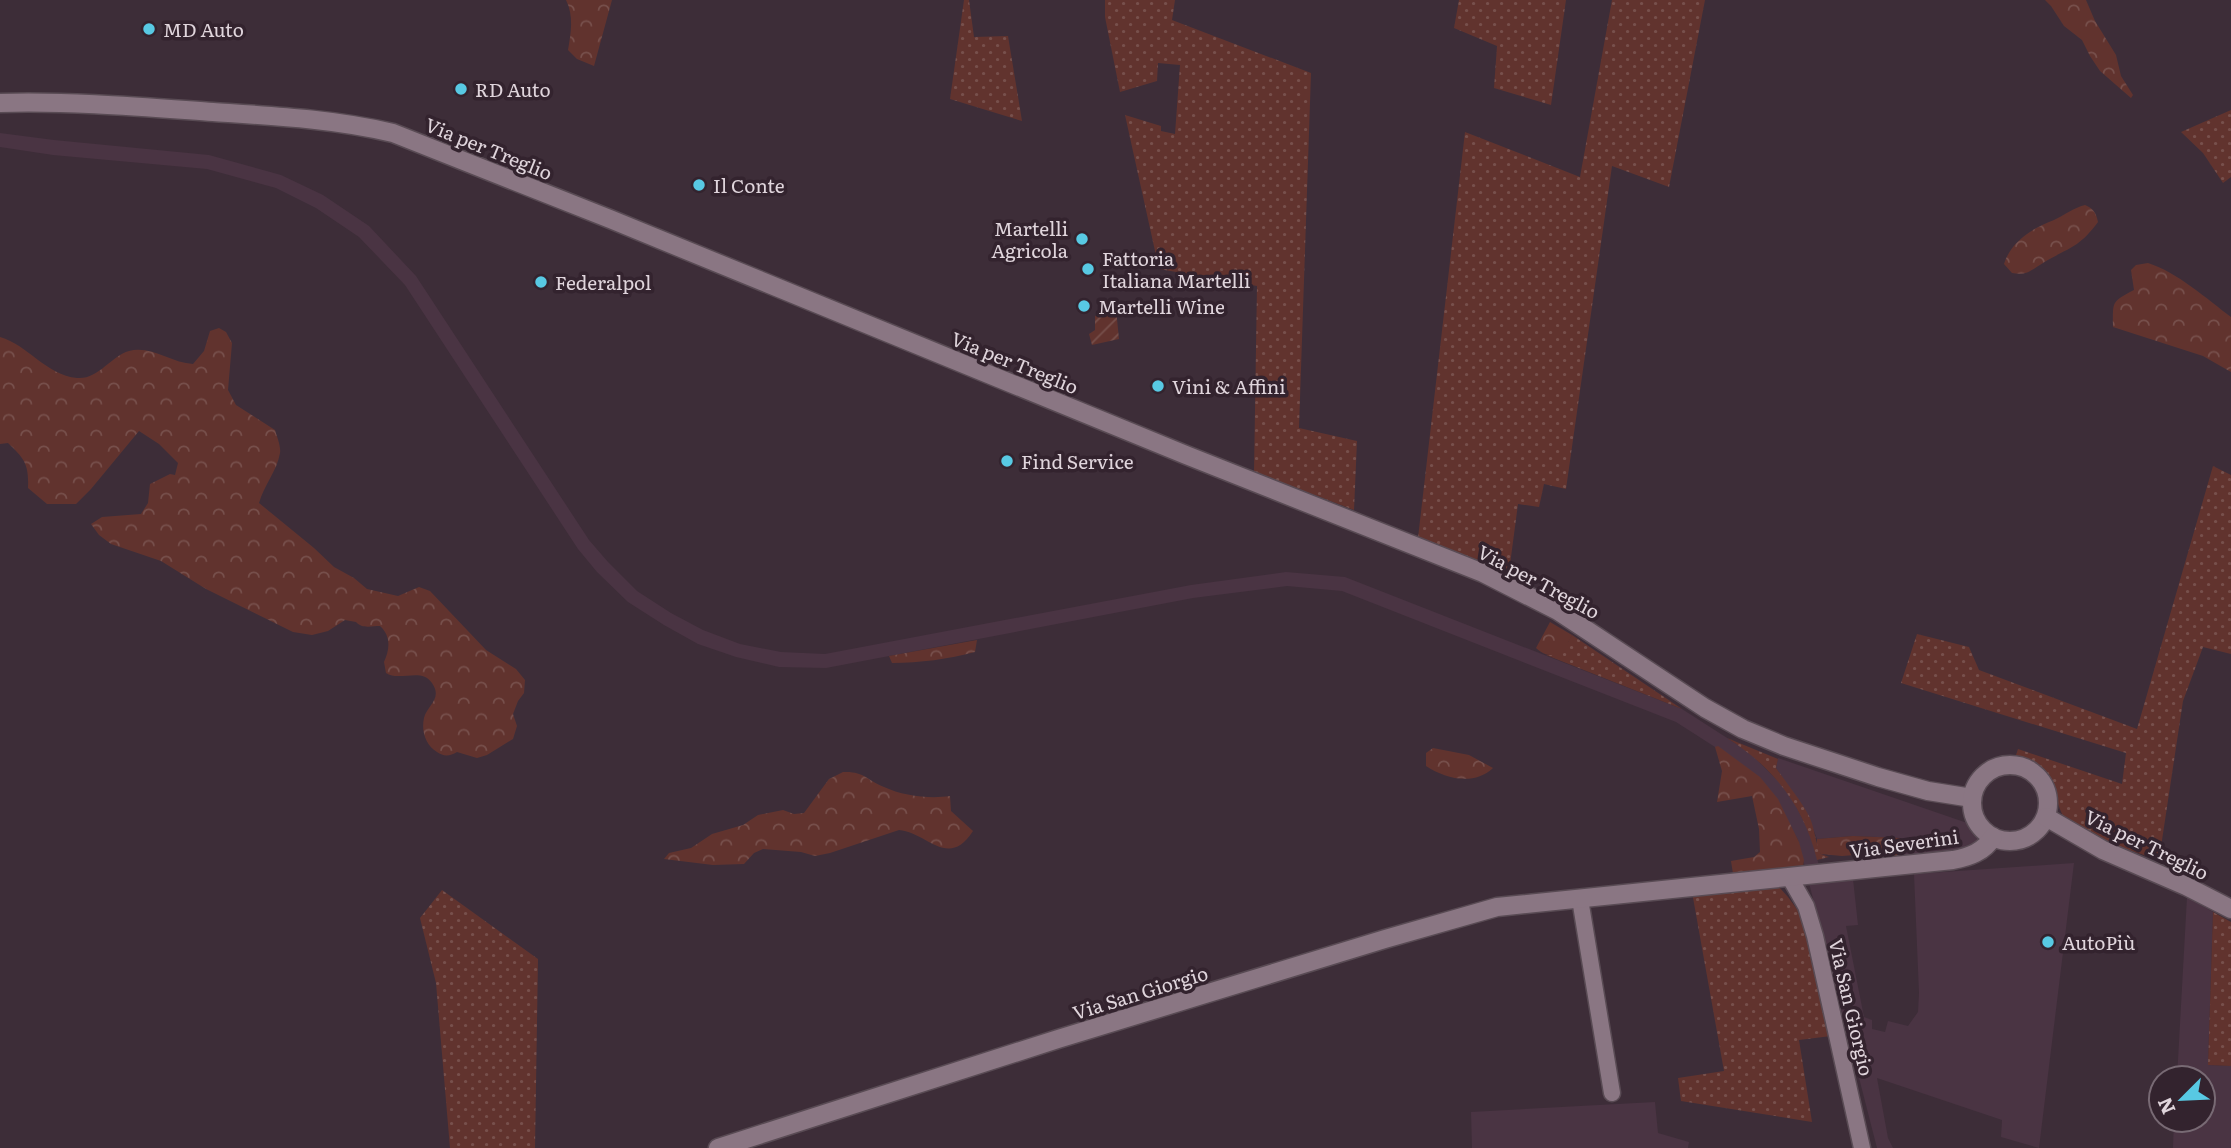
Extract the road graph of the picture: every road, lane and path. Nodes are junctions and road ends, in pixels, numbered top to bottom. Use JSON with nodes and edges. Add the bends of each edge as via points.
{"nodes":[{"id":1,"x":0,"y":103,"type":"edge"},
{"id":2,"x":1972,"y":798,"type":"junction"},
{"id":3,"x":2046,"y":817,"type":"junction"},
{"id":4,"x":1993,"y":837,"type":"junction"},
{"id":5,"x":1814,"y":876,"type":"joint"},
{"id":6,"x":1790,"y":878,"type":"junction"},
{"id":7,"x":1580,"y":900,"type":"junction"},
{"id":8,"x":2231,"y":909,"type":"edge"},
{"id":9,"x":1612,"y":1093,"type":"dead end"},
{"id":10,"x":718,"y":1148,"type":"edge"},
{"id":11,"x":1862,"y":1148,"type":"edge"}],
"edges":[{"from":1,"to":2,"type":"main road","name":"Via per Treglio","via":[[93,103],[298,118],[360,125],[403,136],[1483,573],[1558,611],[1694,701],[1784,747],[1928,791]]},
{"from":2,"to":3,"type":"main road","via":[[1982,777],[2002,765],[2014,765],[2043,783],[2049,805]]},
{"from":2,"to":4,"type":"main road","via":[[1979,825]]},
{"from":3,"to":4,"type":"main road","via":[[2028,837],[2011,841]]},
{"from":3,"to":8,"type":"main road","name":"Via per Treglio","via":[[2104,850]]},
{"from":4,"to":5,"type":"main road","name":"Via Severini","via":[[1968,857]]},
{"from":5,"to":6,"type":"main road","name":"Via San Giorgio"},
{"from":6,"to":7,"type":"main road","name":"Via San Giorgio"},
{"from":6,"to":11,"type":"street","name":"Via San Giorgio","via":[[1815,936]]},
{"from":7,"to":9,"type":"street"},
{"from":7,"to":10,"type":"main road","name":"Via San Giorgio","via":[[1497,907],[1385,939]]}]}
